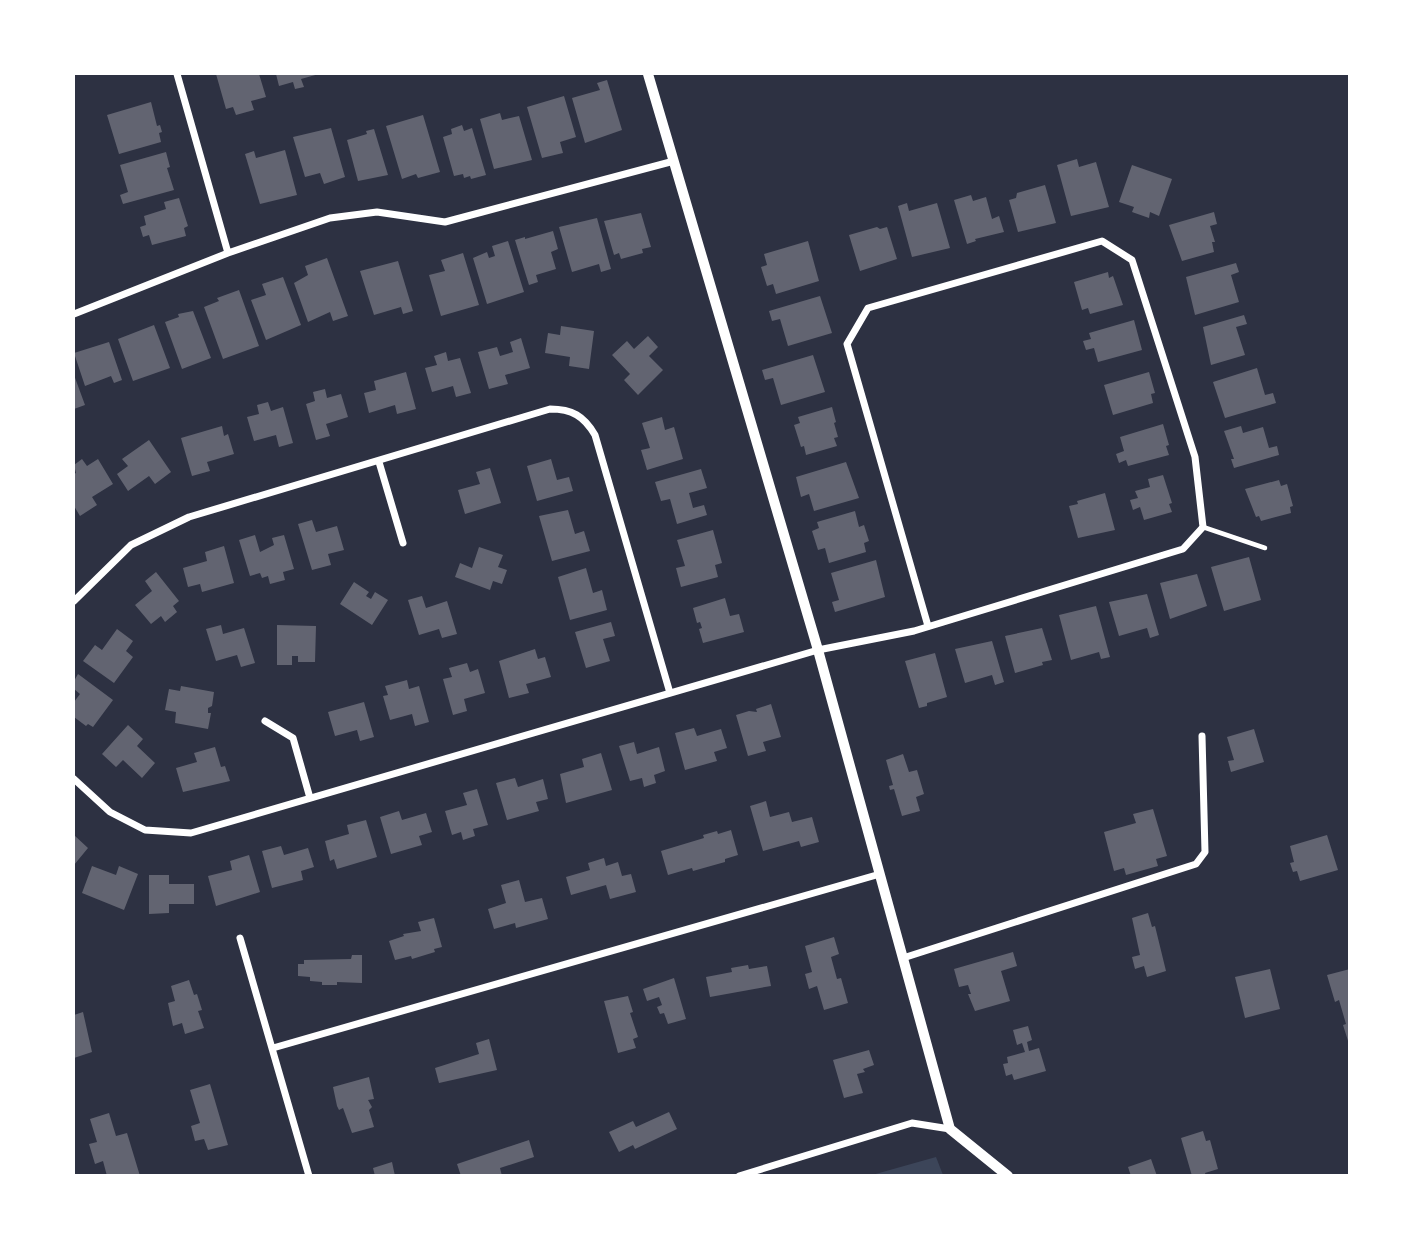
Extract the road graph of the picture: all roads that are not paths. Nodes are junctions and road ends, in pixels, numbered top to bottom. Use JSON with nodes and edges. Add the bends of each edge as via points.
{"nodes":[{"id":1,"x":177,"y":74,"type":"edge"},
{"id":2,"x":648,"y":74,"type":"edge"},
{"id":3,"x":674,"y":161,"type":"junction"},
{"id":4,"x":228,"y":253,"type":"junction"},
{"id":5,"x":74,"y":314,"type":"edge"},
{"id":6,"x":379,"y":462,"type":"junction"},
{"id":7,"x":1203,"y":527,"type":"junction"},
{"id":8,"x":403,"y":543,"type":"dead end"},
{"id":9,"x":1265,"y":548,"type":"dead end"},
{"id":10,"x":74,"y":601,"type":"edge"},
{"id":11,"x":928,"y":626,"type":"junction"},
{"id":12,"x":818,"y":650,"type":"junction"},
{"id":13,"x":670,"y":693,"type":"junction"},
{"id":14,"x":265,"y":721,"type":"dead end"},
{"id":15,"x":1202,"y":736,"type":"dead end"},
{"id":16,"x":74,"y":779,"type":"edge"},
{"id":17,"x":310,"y":798,"type":"junction"},
{"id":18,"x":880,"y":874,"type":"junction"},
{"id":19,"x":240,"y":938,"type":"dead end"},
{"id":20,"x":903,"y":958,"type":"junction"},
{"id":21,"x":273,"y":1048,"type":"junction"},
{"id":22,"x":950,"y":1129,"type":"junction"},
{"id":23,"x":309,"y":1175,"type":"edge"},
{"id":24,"x":739,"y":1175,"type":"edge"},
{"id":25,"x":1008,"y":1175,"type":"edge"}],
"edges":[{"from":1,"to":4,"type":"street"},
{"from":2,"to":3,"type":"street"},
{"from":3,"to":4,"type":"street","via":[[445,222],[377,212],[330,218]]},
{"from":3,"to":12,"type":"street"},
{"from":4,"to":5,"type":"street"},
{"from":6,"to":8,"type":"street"},
{"from":6,"to":10,"type":"street","via":[[189,517],[131,545]]},
{"from":6,"to":13,"type":"street","via":[[550,409],[565,409],[587,422],[595,435]]},
{"from":7,"to":9,"type":"lane"},
{"from":7,"to":11,"type":"street","via":[[1183,549]]},
{"from":7,"to":11,"type":"street","via":[[1195,457],[1132,260],[1102,241],[868,308],[847,344]]},
{"from":11,"to":12,"type":"street"},
{"from":12,"to":13,"type":"street"},
{"from":12,"to":18,"type":"street"},
{"from":13,"to":17,"type":"street"},
{"from":14,"to":17,"type":"street","via":[[293,738]]},
{"from":15,"to":20,"type":"street","via":[[1205,852],[1196,864]]},
{"from":16,"to":17,"type":"street","via":[[110,812],[145,830],[191,832]]},
{"from":18,"to":20,"type":"street"},
{"from":18,"to":21,"type":"street"},
{"from":19,"to":21,"type":"street"},
{"from":20,"to":22,"type":"street"},
{"from":21,"to":23,"type":"street"},
{"from":22,"to":24,"type":"street","via":[[912,1123]]},
{"from":22,"to":25,"type":"street"}]}
